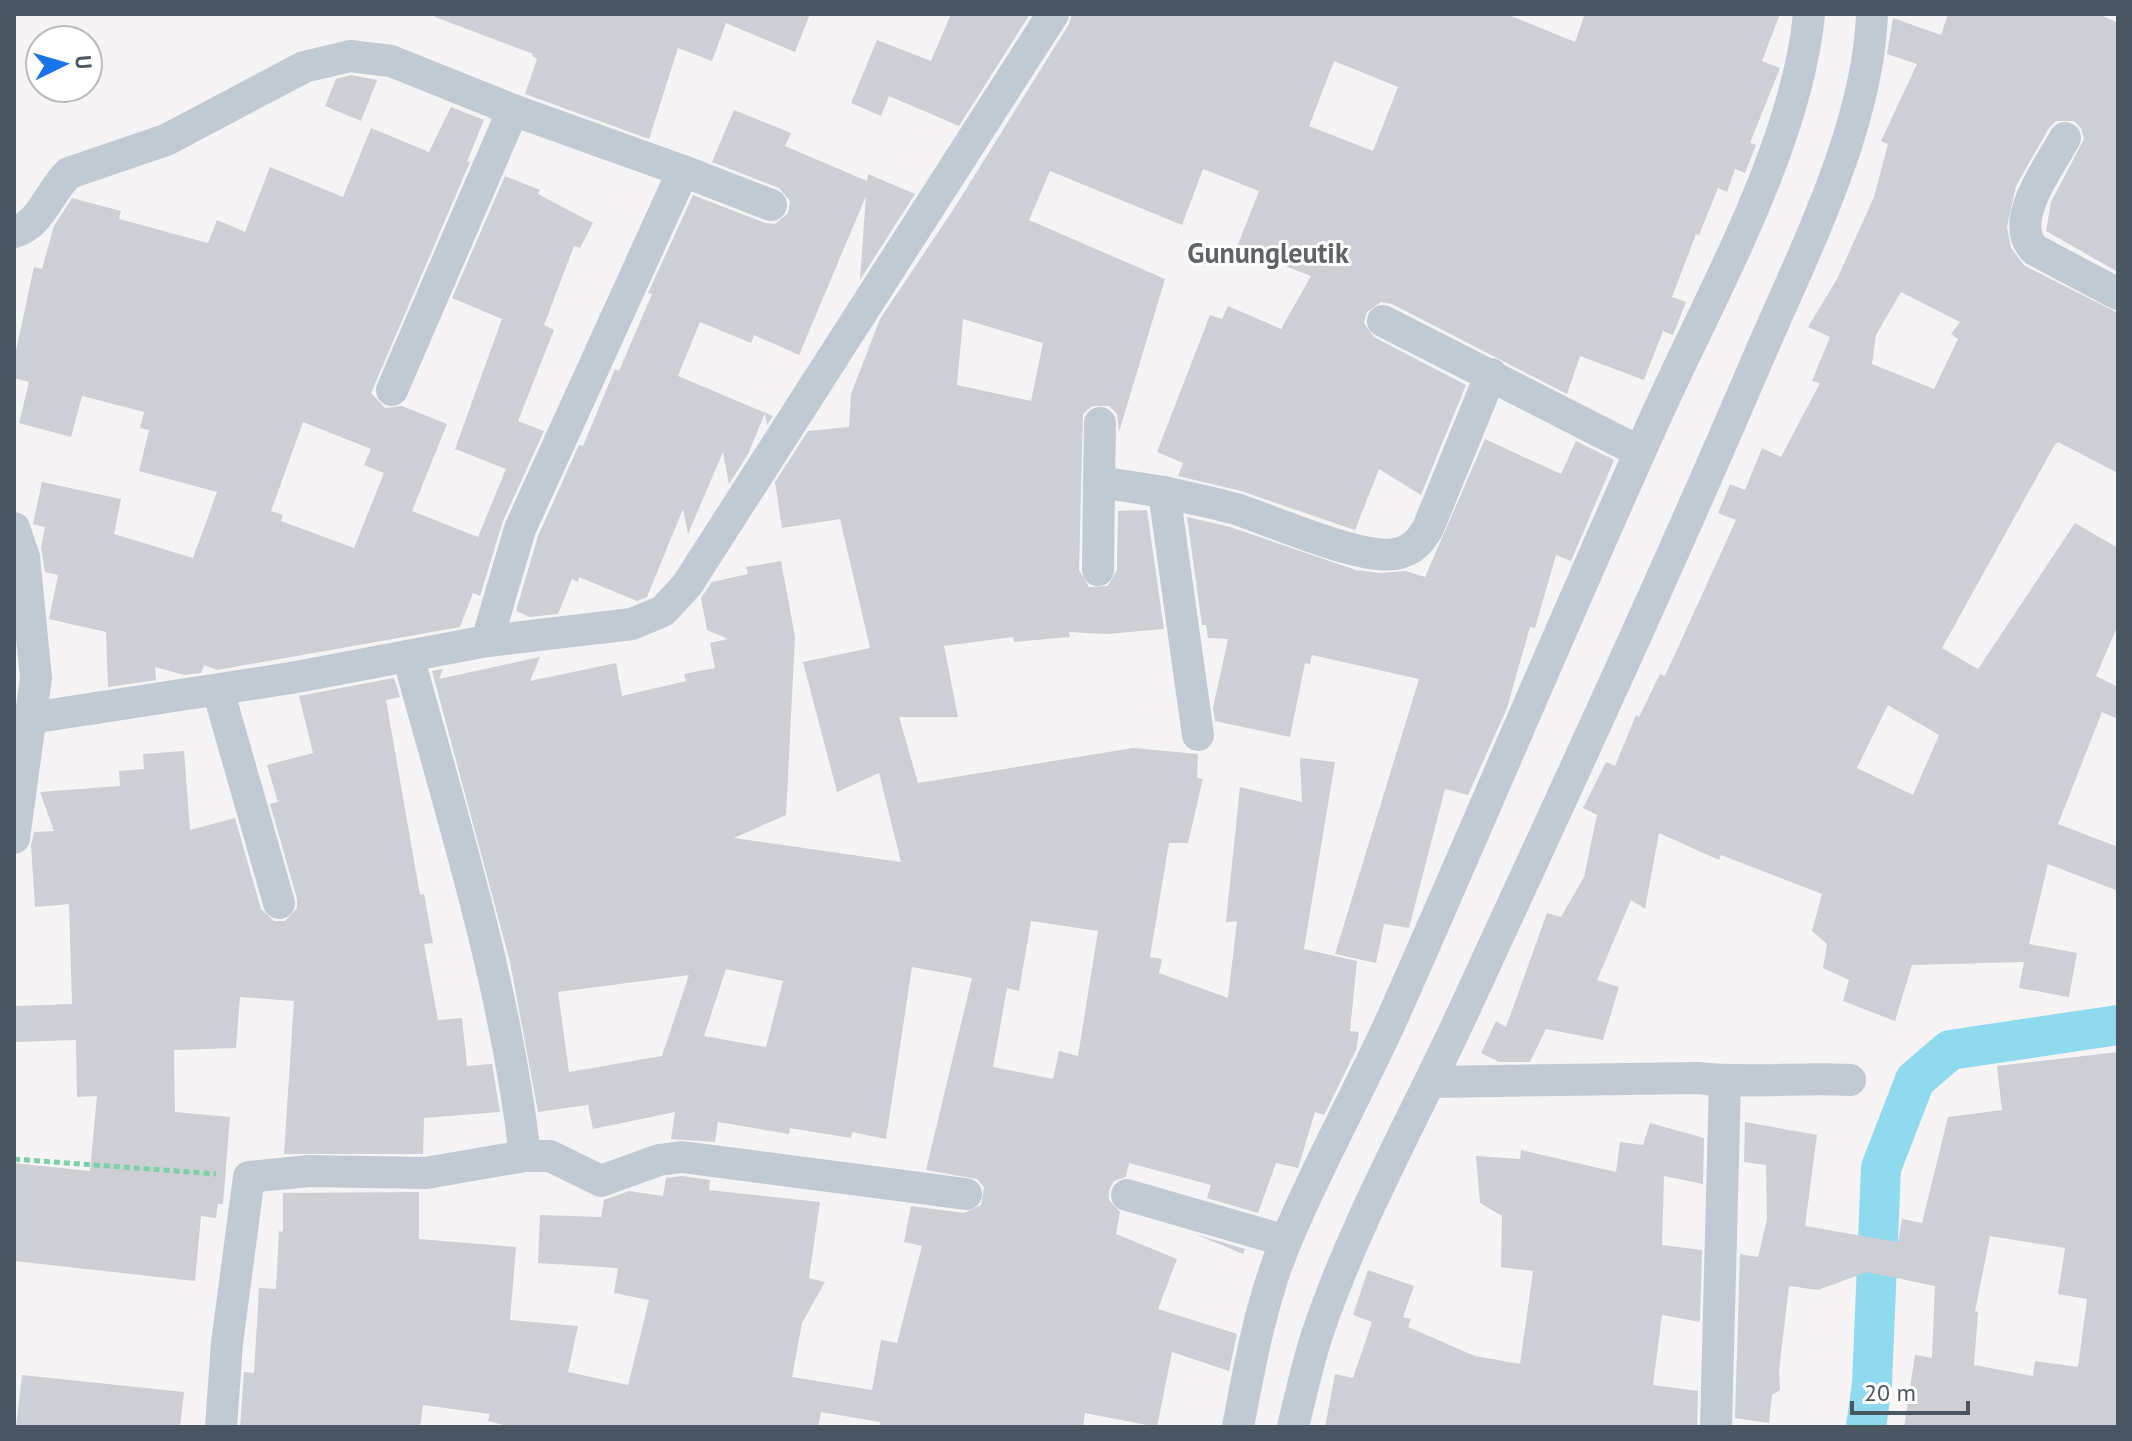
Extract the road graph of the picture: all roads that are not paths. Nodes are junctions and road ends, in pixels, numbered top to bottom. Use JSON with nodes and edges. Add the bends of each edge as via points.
{"nodes":[{"id":1,"x":1053,"y":14,"type":"edge"},
{"id":2,"x":1809,"y":14,"type":"edge"},
{"id":3,"x":1872,"y":14,"type":"edge"},
{"id":4,"x":513,"y":110,"type":"junction"},
{"id":5,"x":2065,"y":138,"type":"dead end"},
{"id":6,"x":683,"y":171,"type":"junction"},
{"id":7,"x":771,"y":205,"type":"dead end"},
{"id":8,"x":14,"y":232,"type":"edge"},
{"id":9,"x":2118,"y":294,"type":"edge"},
{"id":10,"x":1383,"y":321,"type":"dead end"},
{"id":11,"x":1491,"y":374,"type":"junction"},
{"id":12,"x":392,"y":390,"type":"dead end"},
{"id":13,"x":1100,"y":423,"type":"dead end"},
{"id":14,"x":1640,"y":452,"type":"junction"},
{"id":15,"x":1099,"y":482,"type":"junction"},
{"id":16,"x":1164,"y":492,"type":"junction"},
{"id":17,"x":14,"y":528,"type":"edge"},
{"id":18,"x":1098,"y":570,"type":"dead end"},
{"id":19,"x":487,"y":641,"type":"junction"},
{"id":20,"x":408,"y":656,"type":"junction"},
{"id":21,"x":218,"y":690,"type":"junction"},
{"id":22,"x":31,"y":718,"type":"junction"},
{"id":23,"x":1198,"y":735,"type":"dead end"},
{"id":24,"x":14,"y":838,"type":"edge"},
{"id":25,"x":279,"y":903,"type":"dead end"},
{"id":26,"x":1850,"y":1080,"type":"dead end"},
{"id":27,"x":1725,"y":1081,"type":"junction"},
{"id":28,"x":1431,"y":1082,"type":"junction"},
{"id":29,"x":525,"y":1156,"type":"junction"},
{"id":30,"x":966,"y":1194,"type":"dead end"},
{"id":31,"x":1127,"y":1195,"type":"dead end"},
{"id":32,"x":1286,"y":1241,"type":"junction"},
{"id":33,"x":221,"y":1427,"type":"edge"},
{"id":34,"x":1238,"y":1427,"type":"edge"},
{"id":35,"x":1293,"y":1427,"type":"edge"},
{"id":36,"x":1716,"y":1427,"type":"edge"}],
"edges":[{"from":1,"to":19,"type":"street","via":[[687,585],[663,611],[640,622]]},
{"from":2,"to":14,"type":"street","via":[[1791,103],[1764,179]]},
{"from":3,"to":28,"type":"street","via":[[1862,91],[1805,247],[1662,582]]},
{"from":4,"to":6,"type":"street"},
{"from":4,"to":8,"type":"street","via":[[391,61],[350,56],[304,67],[166,140],[69,173],[31,223]]},
{"from":4,"to":12,"type":"street"},
{"from":5,"to":9,"type":"street","via":[[2028,208],[2027,241]]},
{"from":6,"to":7,"type":"street"},
{"from":6,"to":19,"type":"street","via":[[520,529]]},
{"from":10,"to":11,"type":"street"},
{"from":11,"to":14,"type":"street"},
{"from":11,"to":16,"type":"street","via":[[1428,528],[1407,550],[1365,551]]},
{"from":13,"to":15,"type":"street"},
{"from":14,"to":32,"type":"street","via":[[1394,1015]]},
{"from":15,"to":16,"type":"street"},
{"from":15,"to":18,"type":"street"},
{"from":16,"to":23,"type":"street"},
{"from":17,"to":22,"type":"street","via":[[24,557],[36,678]]},
{"from":19,"to":20,"type":"street"},
{"from":20,"to":21,"type":"street"},
{"from":20,"to":29,"type":"street","via":[[474,895]]},
{"from":21,"to":22,"type":"street"},
{"from":21,"to":25,"type":"street"},
{"from":22,"to":24,"type":"street"},
{"from":26,"to":27,"type":"street"},
{"from":27,"to":28,"type":"street"},
{"from":27,"to":36,"type":"street"},
{"from":28,"to":35,"type":"street","via":[[1338,1280]]},
{"from":29,"to":30,"type":"street","via":[[550,1156],[601,1181],[682,1157]]},
{"from":29,"to":33,"type":"street","via":[[426,1173],[309,1171],[249,1177]]},
{"from":31,"to":32,"type":"street"},
{"from":32,"to":34,"type":"street","via":[[1256,1336]]}]}
